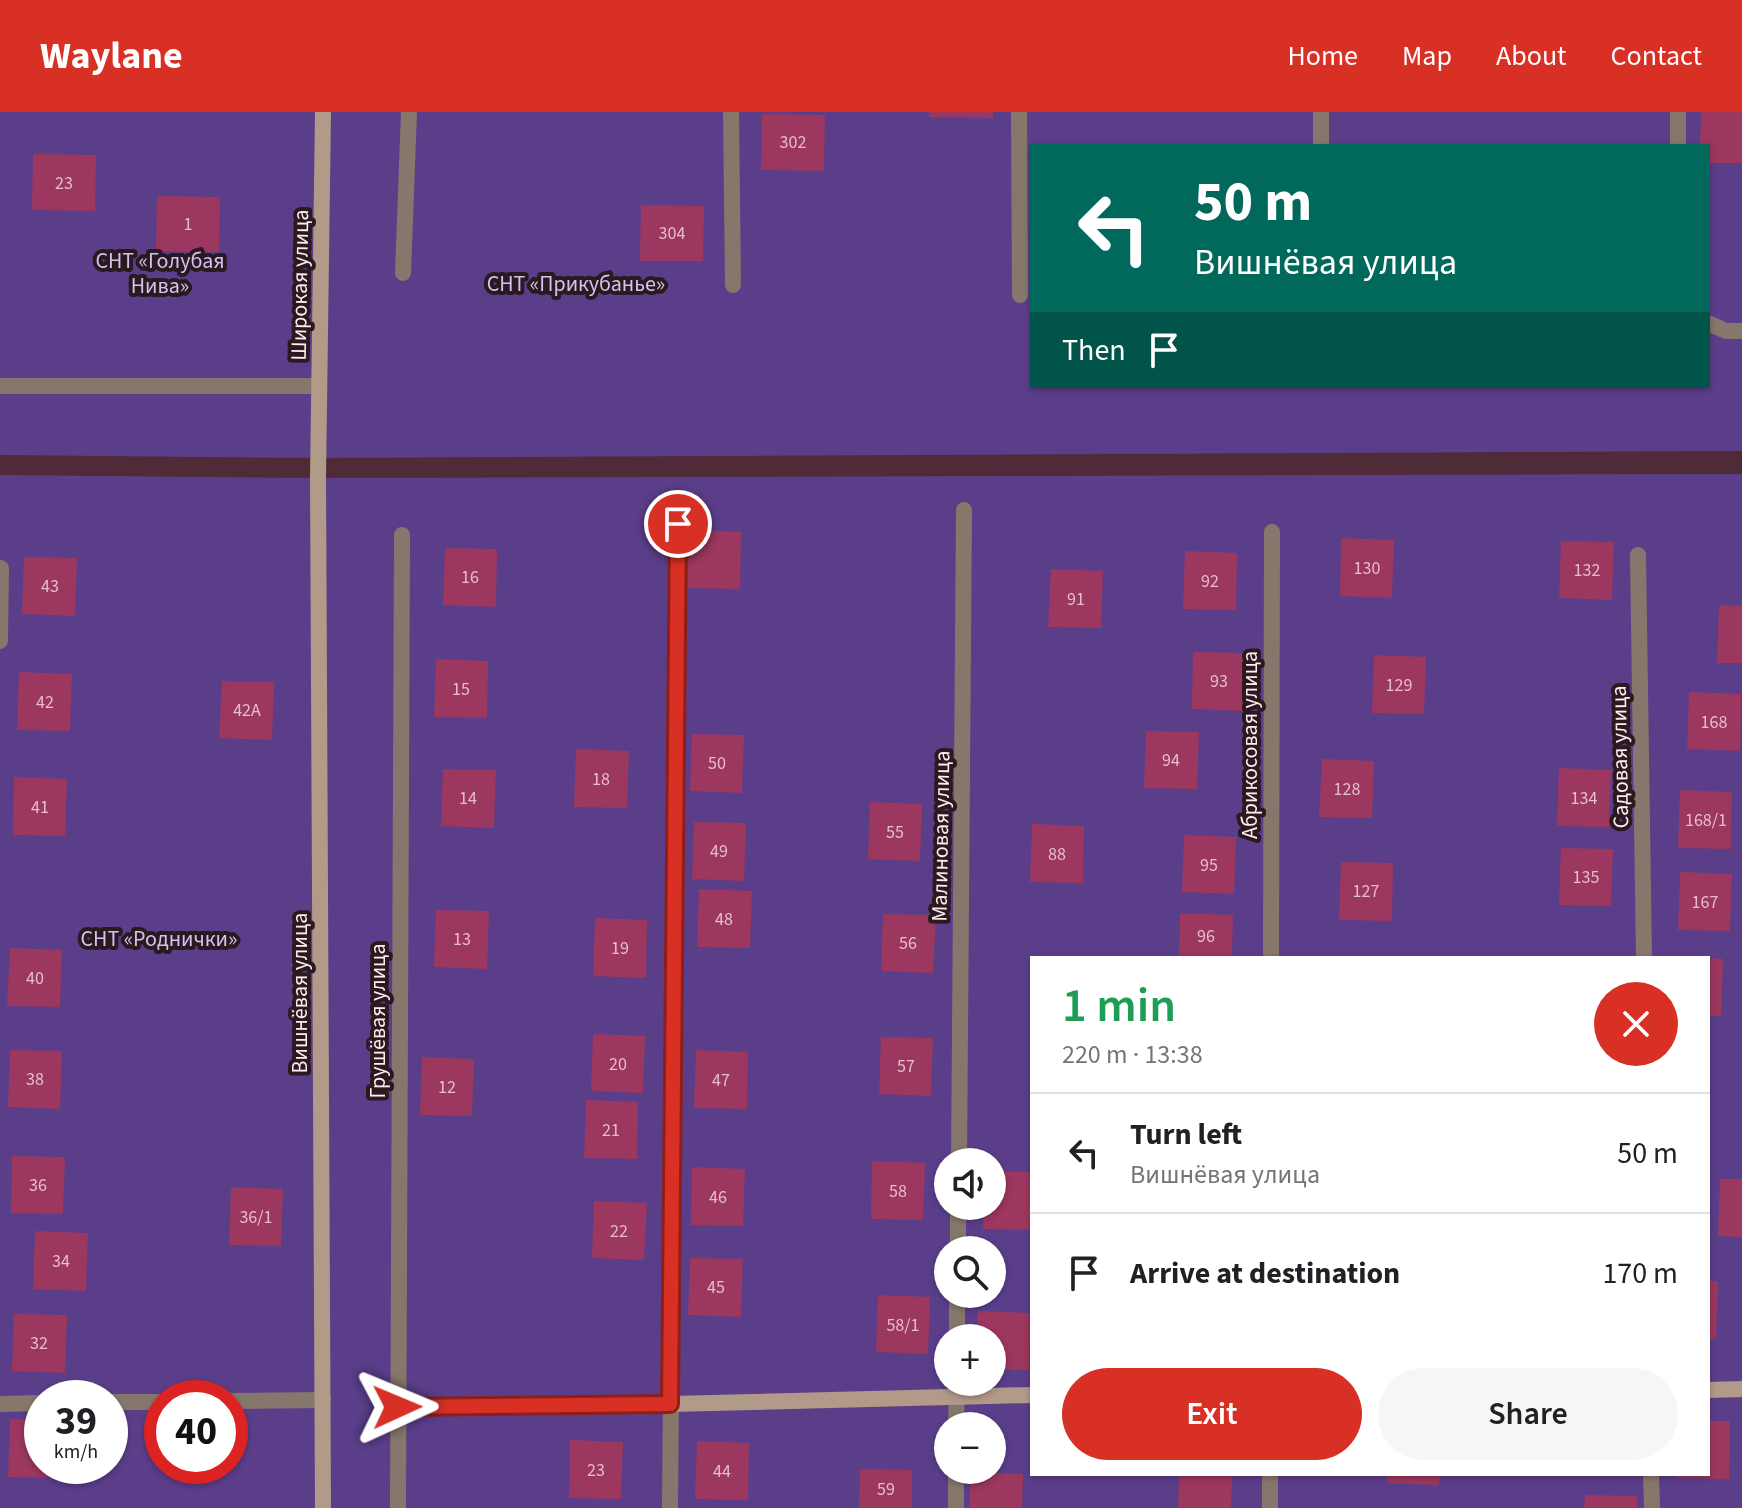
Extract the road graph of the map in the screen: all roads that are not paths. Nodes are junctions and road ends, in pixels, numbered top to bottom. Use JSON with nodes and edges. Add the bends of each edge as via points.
{"nodes":[{"id":1,"x":323,"y":112,"type":"edge"},
{"id":2,"x":409,"y":112,"type":"edge"},
{"id":3,"x":731,"y":112,"type":"edge"},
{"id":4,"x":1019,"y":112,"type":"edge"},
{"id":5,"x":1321,"y":112,"type":"edge"},
{"id":6,"x":1678,"y":112,"type":"edge"},
{"id":7,"x":1321,"y":144,"type":"edge"},
{"id":8,"x":1678,"y":144,"type":"edge"},
{"id":9,"x":403,"y":273,"type":"dead end"},
{"id":10,"x":733,"y":285,"type":"dead end"},
{"id":11,"x":1020,"y":295,"type":"dead end"},
{"id":12,"x":1710,"y":324,"type":"edge"},
{"id":13,"x":1742,"y":331,"type":"edge"},
{"id":14,"x":0,"y":386,"type":"edge"},
{"id":15,"x":319,"y":386,"type":"junction"},
{"id":16,"x":318,"y":478,"type":"joint"},
{"id":17,"x":964,"y":510,"type":"dead end"},
{"id":18,"x":678,"y":524,"type":"dead end"},
{"id":19,"x":1272,"y":532,"type":"dead end"},
{"id":20,"x":402,"y":535,"type":"dead end"},
{"id":21,"x":1638,"y":555,"type":"dead end"},
{"id":22,"x":1,"y":568,"type":"edge"},
{"id":23,"x":0,"y":641,"type":"edge"},
{"id":24,"x":1271,"y":956,"type":"edge"},
{"id":25,"x":1644,"y":956,"type":"edge"},
{"id":26,"x":959,"y":1148,"type":"edge"},
{"id":27,"x":1742,"y":1389,"type":"edge"},
{"id":28,"x":934,"y":1390,"type":"edge"},
{"id":29,"x":1710,"y":1390,"type":"edge"},
{"id":30,"x":1006,"y":1393,"type":"edge"},
{"id":31,"x":1030,"y":1395,"type":"edge"},
{"id":32,"x":323,"y":1400,"type":"junction"},
{"id":33,"x":248,"y":1401,"type":"edge"},
{"id":34,"x":24,"y":1403,"type":"edge"},
{"id":35,"x":0,"y":1404,"type":"edge"},
{"id":36,"x":670,"y":1404,"type":"junction"},
{"id":37,"x":397,"y":1407,"type":"junction"},
{"id":38,"x":1270,"y":1476,"type":"edge"},
{"id":39,"x":1651,"y":1476,"type":"edge"},
{"id":40,"x":956,"y":1484,"type":"edge"},
{"id":41,"x":323,"y":1508,"type":"edge"},
{"id":42,"x":398,"y":1508,"type":"edge"},
{"id":43,"x":670,"y":1508,"type":"edge"},
{"id":44,"x":956,"y":1508,"type":"edge"},
{"id":45,"x":1270,"y":1508,"type":"edge"},
{"id":46,"x":1652,"y":1508,"type":"edge"}],
"edges":[{"from":1,"to":15,"type":"street","name":"Широкая улица"},
{"from":2,"to":9,"type":"street"},
{"from":3,"to":10,"type":"street"},
{"from":4,"to":11,"type":"street"},
{"from":5,"to":7,"type":"street"},
{"from":6,"to":8,"type":"street"},
{"from":12,"to":13,"type":"street"},
{"from":14,"to":15,"type":"street"},
{"from":15,"to":16,"type":"street","name":"Широкая улица"},
{"from":16,"to":32,"type":"street","name":"Вишнёвая улица"},
{"from":17,"to":26,"type":"street","name":"Малиновая улица"},
{"from":18,"to":36,"type":"street"},
{"from":19,"to":24,"type":"street","name":"Абрикосовая улица"},
{"from":20,"to":37,"type":"street","name":"Грушёвая улица"},
{"from":21,"to":25,"type":"street","name":"Садовая улица"},
{"from":22,"to":23,"type":"street"},
{"from":27,"to":29,"type":"street"},
{"from":28,"to":36,"type":"street"},
{"from":30,"to":31,"type":"street"},
{"from":32,"to":33,"type":"street"},
{"from":32,"to":41,"type":"street","name":"Вишнёвая улица"},
{"from":34,"to":35,"type":"street"},
{"from":36,"to":37,"type":"street"},
{"from":36,"to":43,"type":"street"},
{"from":37,"to":42,"type":"street","name":"Грушёвая улица"},
{"from":38,"to":45,"type":"street"},
{"from":39,"to":46,"type":"street"},
{"from":40,"to":44,"type":"street"}]}
